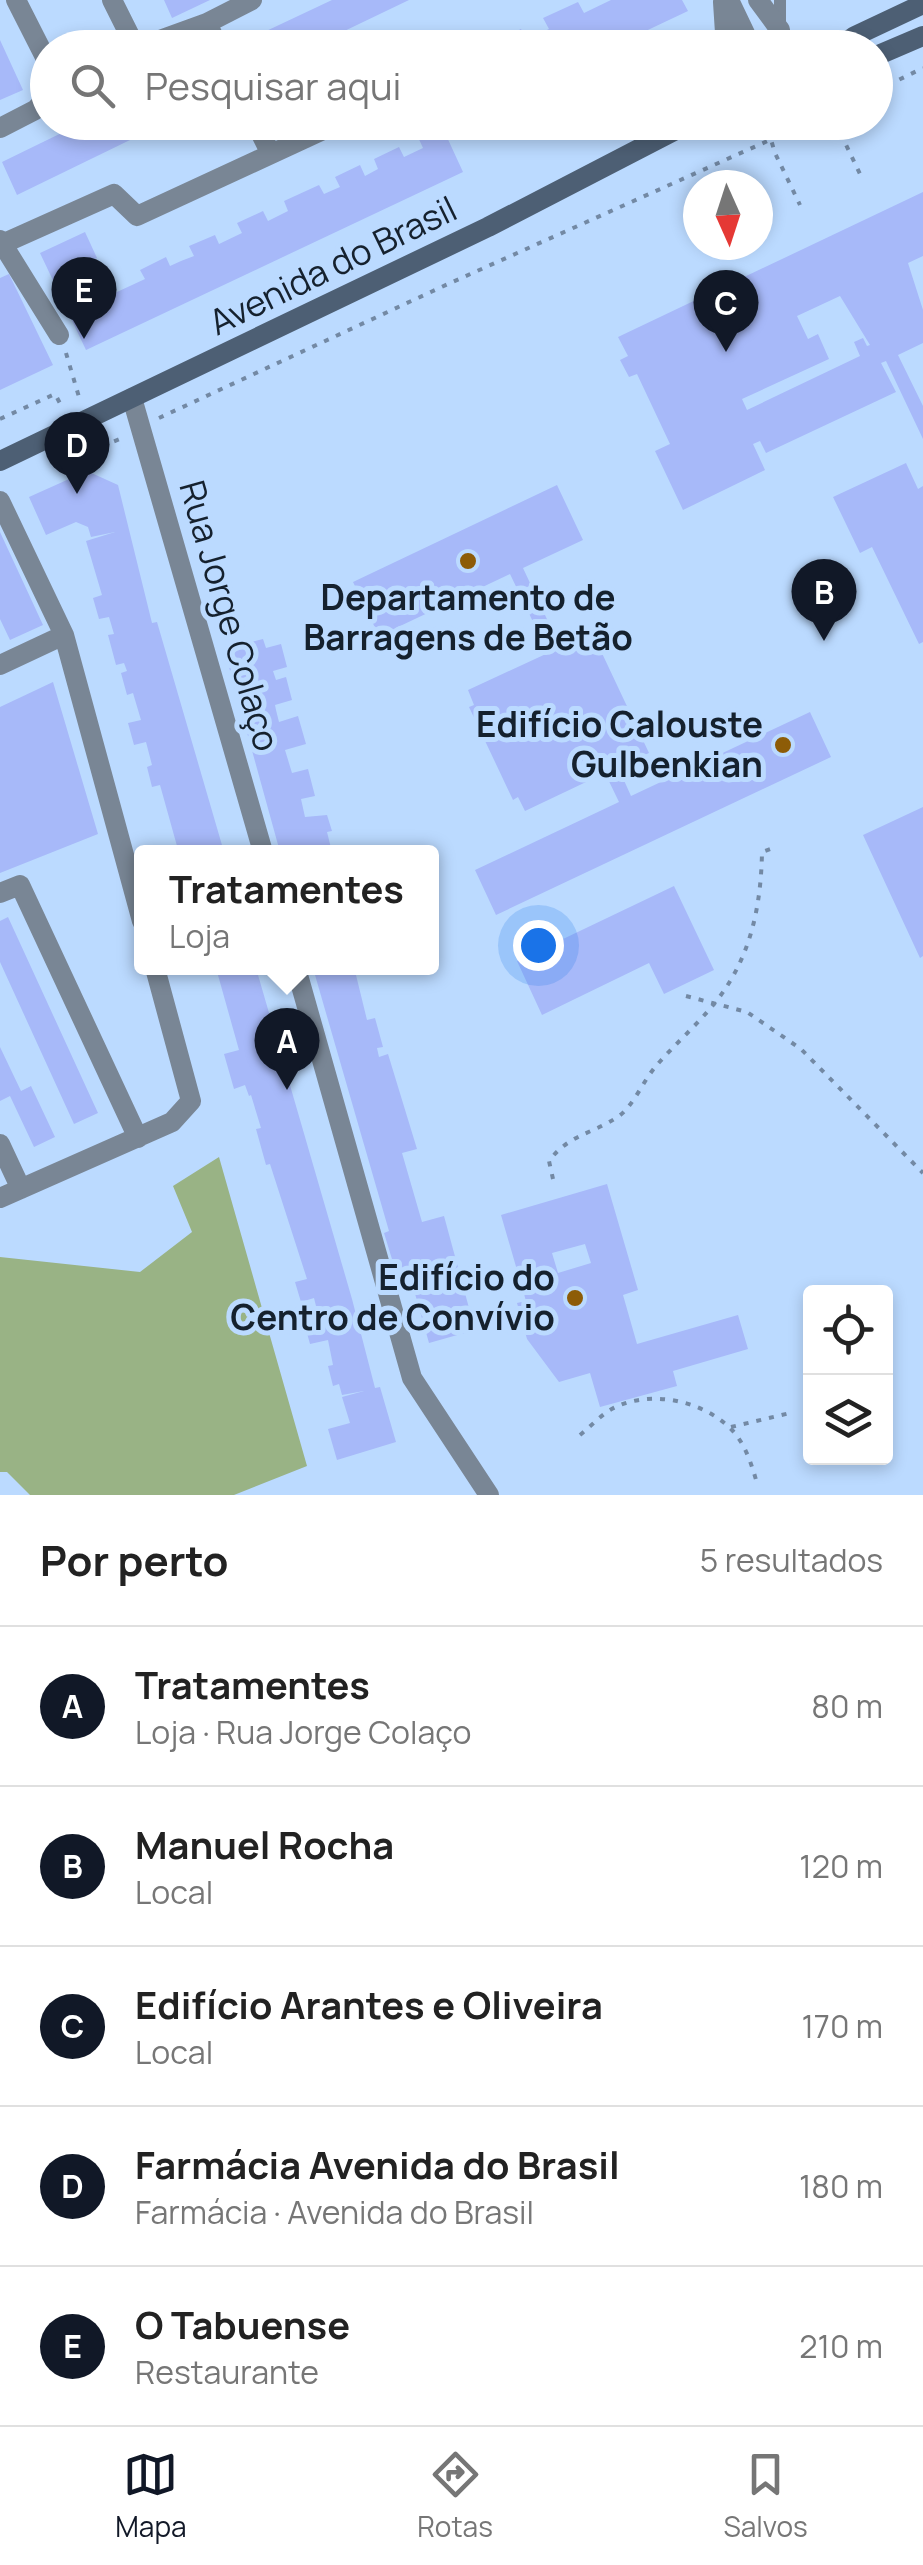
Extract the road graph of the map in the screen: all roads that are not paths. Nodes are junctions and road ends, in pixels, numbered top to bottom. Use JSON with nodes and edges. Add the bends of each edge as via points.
{"nodes":[{"id":1,"x":16,"y":0,"type":"edge"},
{"id":2,"x":112,"y":0,"type":"edge"},
{"id":3,"x":252,"y":0,"type":"edge"},
{"id":4,"x":726,"y":0,"type":"edge"},
{"id":5,"x":758,"y":0,"type":"edge"},
{"id":6,"x":780,"y":0,"type":"edge"},
{"id":7,"x":923,"y":4,"type":"edge"},
{"id":8,"x":207,"y":23,"type":"junction"},
{"id":9,"x":31,"y":30,"type":"edge"},
{"id":10,"x":128,"y":30,"type":"edge"},
{"id":11,"x":187,"y":30,"type":"edge"},
{"id":12,"x":210,"y":30,"type":"edge"},
{"id":13,"x":726,"y":30,"type":"edge"},
{"id":14,"x":742,"y":30,"type":"edge"},
{"id":15,"x":776,"y":30,"type":"edge"},
{"id":16,"x":781,"y":30,"type":"edge"},
{"id":17,"x":868,"y":30,"type":"edge"},
{"id":18,"x":923,"y":36,"type":"edge"},
{"id":19,"x":893,"y":49,"type":"edge"},
{"id":20,"x":30,"y":113,"type":"edge"},
{"id":21,"x":0,"y":128,"type":"edge"},
{"id":22,"x":264,"y":140,"type":"edge"},
{"id":23,"x":297,"y":140,"type":"edge"},
{"id":24,"x":658,"y":140,"type":"edge"},
{"id":25,"x":270,"y":152,"type":"junction"},
{"id":26,"x":1,"y":242,"type":"edge"},
{"id":27,"x":58,"y":335,"type":"road end"},
{"id":28,"x":132,"y":398,"type":"junction"},
{"id":29,"x":0,"y":461,"type":"edge"},
{"id":30,"x":0,"y":502,"type":"edge"},
{"id":31,"x":64,"y":635,"type":"junction"},
{"id":32,"x":0,"y":665,"type":"edge"},
{"id":33,"x":261,"y":845,"type":"edge"},
{"id":34,"x":134,"y":892,"type":"edge"},
{"id":35,"x":0,"y":893,"type":"edge"},
{"id":36,"x":157,"y":975,"type":"edge"},
{"id":37,"x":298,"y":975,"type":"edge"},
{"id":38,"x":138,"y":1138,"type":"junction"},
{"id":39,"x":0,"y":1144,"type":"edge"},
{"id":40,"x":21,"y":1189,"type":"junction"},
{"id":41,"x":0,"y":1198,"type":"edge"},
{"id":42,"x":489,"y":1495,"type":"edge"}],
"edges":[{"from":1,"to":9,"type":"street"},
{"from":2,"to":10,"type":"street"},
{"from":3,"to":8,"type":"street"},
{"from":4,"to":13,"type":"street"},
{"from":4,"to":14,"type":"street"},
{"from":5,"to":15,"type":"street"},
{"from":6,"to":16,"type":"lane"},
{"from":7,"to":17,"type":"main road"},
{"from":8,"to":11,"type":"street"},
{"from":8,"to":12,"type":"street"},
{"from":18,"to":19,"type":"main road"},
{"from":20,"to":21,"type":"street"},
{"from":22,"to":25,"type":"street"},
{"from":23,"to":25,"type":"street"},
{"from":24,"to":28,"type":"main road","name":"Avenida do Brasil"},
{"from":25,"to":26,"type":"street","via":[[138,216],[114,194]]},
{"from":26,"to":27,"type":"street"},
{"from":28,"to":29,"type":"main road","name":"Avenida do Brasil"},
{"from":28,"to":33,"type":"street","name":"Rua Jorge Colaço"},
{"from":30,"to":31,"type":"street"},
{"from":31,"to":32,"type":"street"},
{"from":31,"to":34,"type":"street"},
{"from":35,"to":38,"type":"street","via":[[20,885]]},
{"from":36,"to":38,"type":"street","via":[[191,1102],[172,1122]]},
{"from":37,"to":42,"type":"street","via":[[412,1378]]},
{"from":38,"to":40,"type":"street"},
{"from":39,"to":40,"type":"street"},
{"from":40,"to":41,"type":"street"}]}
